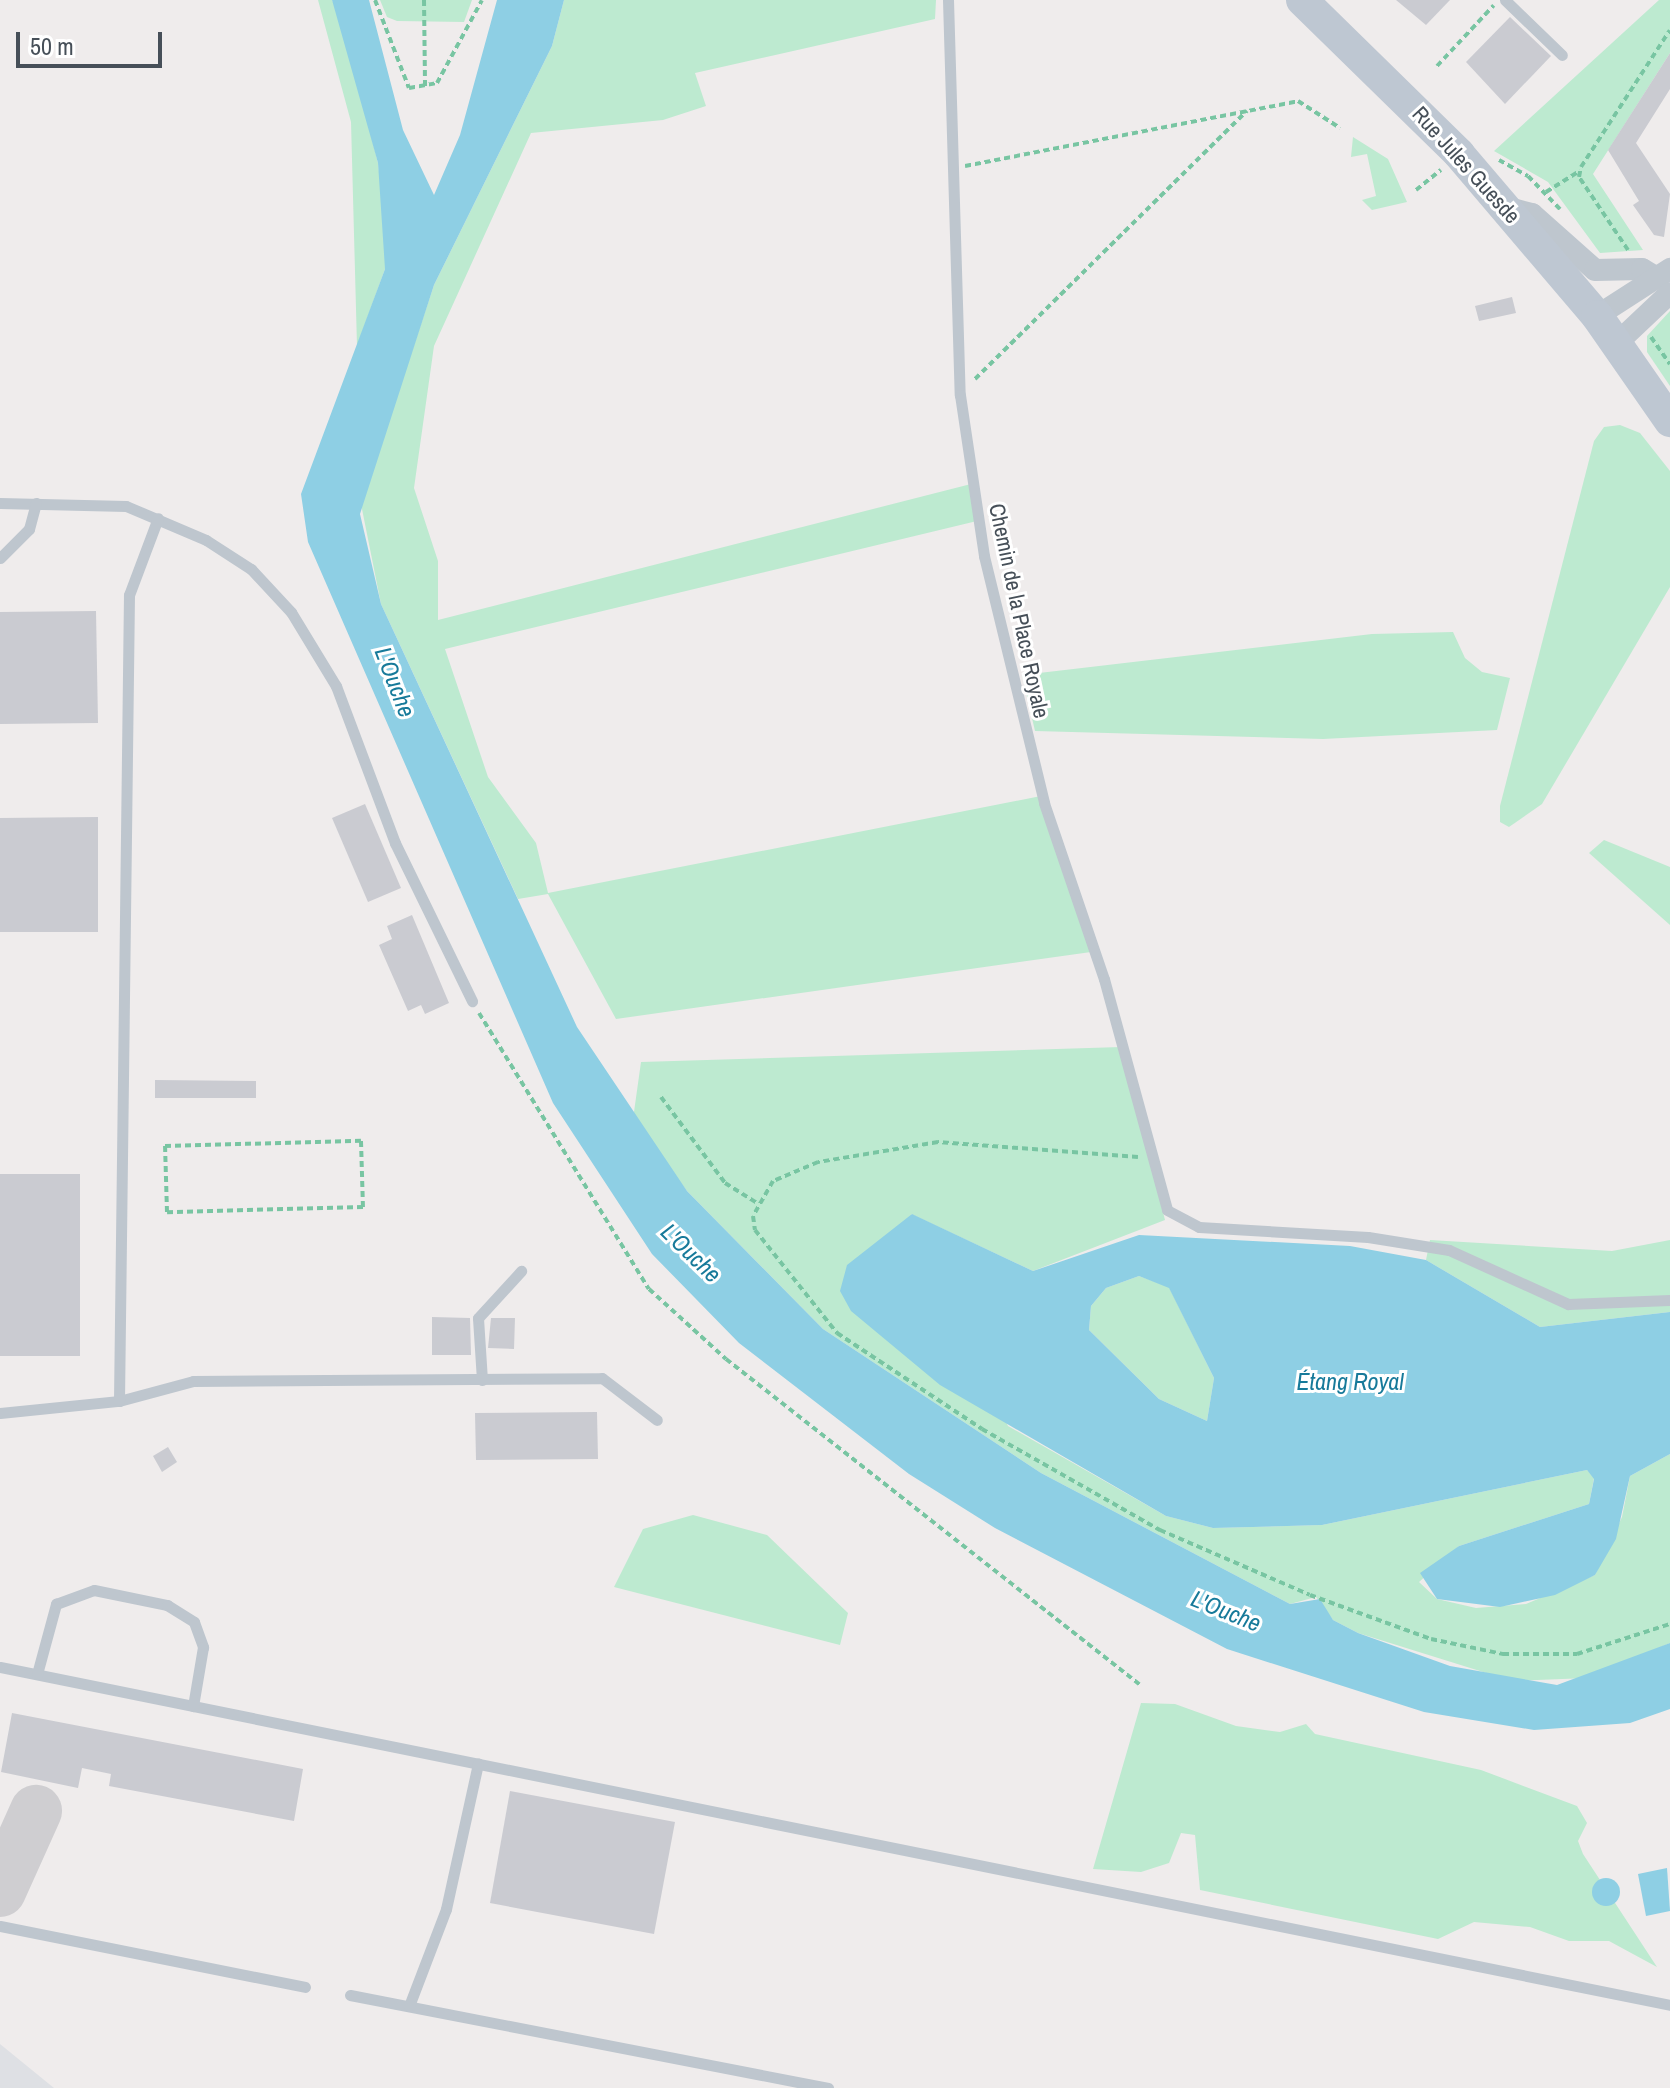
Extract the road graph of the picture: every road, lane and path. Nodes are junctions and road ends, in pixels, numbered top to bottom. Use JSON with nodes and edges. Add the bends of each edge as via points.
{"nodes":[{"id":1,"x":375,"y":0,"type":"edge"},
{"id":2,"x":424,"y":0,"type":"edge"},
{"id":3,"x":482,"y":0,"type":"edge"},
{"id":4,"x":948,"y":0,"type":"edge"},
{"id":5,"x":1302,"y":0,"type":"edge"},
{"id":6,"x":1498,"y":0,"type":"edge"},
{"id":7,"x":1505,"y":0,"type":"edge"},
{"id":8,"x":1670,"y":30,"type":"edge"},
{"id":9,"x":1562,"y":55,"type":"dead end"},
{"id":10,"x":1437,"y":66,"type":"dead end"},
{"id":11,"x":425,"y":88,"type":"junction"},
{"id":12,"x":1247,"y":111,"type":"junction"},
{"id":13,"x":1340,"y":128,"type":"dead end"},
{"id":14,"x":952,"y":169,"type":"junction"},
{"id":15,"x":1580,"y":171,"type":"junction"},
{"id":16,"x":1546,"y":192,"type":"dead end"},
{"id":17,"x":1505,"y":207,"type":"junction"},
{"id":18,"x":1632,"y":256,"type":"dead end"},
{"id":19,"x":1666,"y":280,"type":"edge"},
{"id":20,"x":1597,"y":316,"type":"junction"},
{"id":21,"x":1616,"y":344,"type":"junction"},
{"id":22,"x":960,"y":395,"type":"junction"},
{"id":23,"x":1670,"y":421,"type":"edge"},
{"id":24,"x":0,"y":503,"type":"edge"},
{"id":25,"x":36,"y":503,"type":"junction"},
{"id":26,"x":158,"y":518,"type":"junction"},
{"id":27,"x":0,"y":558,"type":"edge"},
{"id":28,"x":472,"y":1001,"type":"joint"},
{"id":29,"x":661,"y":1097,"type":"dead end"},
{"id":30,"x":1152,"y":1154,"type":"junction"},
{"id":31,"x":758,"y":1204,"type":"junction"},
{"id":32,"x":267,"y":1210,"type":"joint"},
{"id":33,"x":521,"y":1271,"type":"dead end"},
{"id":34,"x":1670,"y":1300,"type":"edge"},
{"id":35,"x":482,"y":1380,"type":"junction"},
{"id":36,"x":119,"y":1401,"type":"junction"},
{"id":37,"x":0,"y":1413,"type":"edge"},
{"id":38,"x":657,"y":1420,"type":"dead end"},
{"id":39,"x":1670,"y":1624,"type":"edge"},
{"id":40,"x":0,"y":1667,"type":"edge"},
{"id":41,"x":37,"y":1674,"type":"junction"},
{"id":42,"x":1139,"y":1684,"type":"dead end"},
{"id":43,"x":193,"y":1706,"type":"junction"},
{"id":44,"x":478,"y":1763,"type":"junction"},
{"id":45,"x":0,"y":1926,"type":"edge"},
{"id":46,"x":305,"y":1987,"type":"dead end"},
{"id":47,"x":350,"y":1995,"type":"dead end"},
{"id":48,"x":1670,"y":2005,"type":"edge"},
{"id":49,"x":409,"y":2006,"type":"junction"},
{"id":50,"x":828,"y":2088,"type":"edge"}],
"edges":[{"from":1,"to":11,"type":"path","via":[[400,79]]},
{"from":2,"to":11,"type":"path"},
{"from":3,"to":11,"type":"path","via":[[452,64]]},
{"from":4,"to":14,"type":"lane","name":"Chemin de la Place Royale"},
{"from":5,"to":17,"type":"street","name":"Rue Jules Guesde"},
{"from":6,"to":10,"type":"path"},
{"from":7,"to":9,"type":"lane"},
{"from":8,"to":15,"type":"path"},
{"from":12,"to":13,"type":"path","via":[[1298,101]]},
{"from":12,"to":14,"type":"path"},
{"from":12,"to":22,"type":"path"},
{"from":14,"to":22,"type":"lane","name":"Chemin de la Place Royale"},
{"from":15,"to":16,"type":"path"},
{"from":15,"to":18,"type":"path"},
{"from":17,"to":19,"type":"street","via":[[1532,214],[1595,270],[1642,269]]},
{"from":17,"to":20,"type":"street","name":"Rue Jules Guesde"},
{"from":19,"to":20,"type":"street"},
{"from":19,"to":21,"type":"street"},
{"from":20,"to":21,"type":"street","name":"Rue Jules Guesde"},
{"from":21,"to":23,"type":"street","name":"Rue Jules Guesde"},
{"from":22,"to":30,"type":"lane","name":"Chemin de la Place Royale","via":[[1011,677]]},
{"from":24,"to":25,"type":"lane"},
{"from":25,"to":26,"type":"lane","via":[[126,506]]},
{"from":25,"to":27,"type":"lane","via":[[29,529]]},
{"from":26,"to":28,"type":"lane","via":[[251,569],[291,612],[336,686],[395,843]]},
{"from":26,"to":36,"type":"lane","via":[[129,595]]},
{"from":28,"to":42,"type":"path","via":[[649,1289],[707,1344]]},
{"from":29,"to":31,"type":"path","via":[[725,1183]]},
{"from":30,"to":31,"type":"path","via":[[938,1142],[791,1169]]},
{"from":30,"to":34,"type":"lane","name":"Chemin de la Place Royale","via":[[1167,1210],[1199,1227],[1368,1237],[1449,1250],[1568,1304]]},
{"from":31,"to":39,"type":"path","via":[[753,1216],[762,1241],[837,1333],[1040,1466],[1160,1530],[1324,1601],[1479,1650],[1577,1654]]},
{"from":32,"to":32,"type":"path","via":[[167,1212],[165,1146],[361,1141],[363,1207]]},
{"from":33,"to":35,"type":"lane","via":[[478,1318]]},
{"from":35,"to":36,"type":"lane","via":[[193,1381]]},
{"from":35,"to":38,"type":"lane","via":[[602,1378]]},
{"from":36,"to":37,"type":"lane"},
{"from":40,"to":41,"type":"lane"},
{"from":41,"to":43,"type":"lane"},
{"from":41,"to":43,"type":"lane","via":[[56,1604],[94,1590],[176,1608],[194,1622],[203,1647]]},
{"from":43,"to":44,"type":"lane"},
{"from":44,"to":48,"type":"lane"},
{"from":44,"to":49,"type":"lane","via":[[446,1909]]},
{"from":45,"to":46,"type":"lane"},
{"from":47,"to":49,"type":"lane"},
{"from":49,"to":50,"type":"lane"}]}
